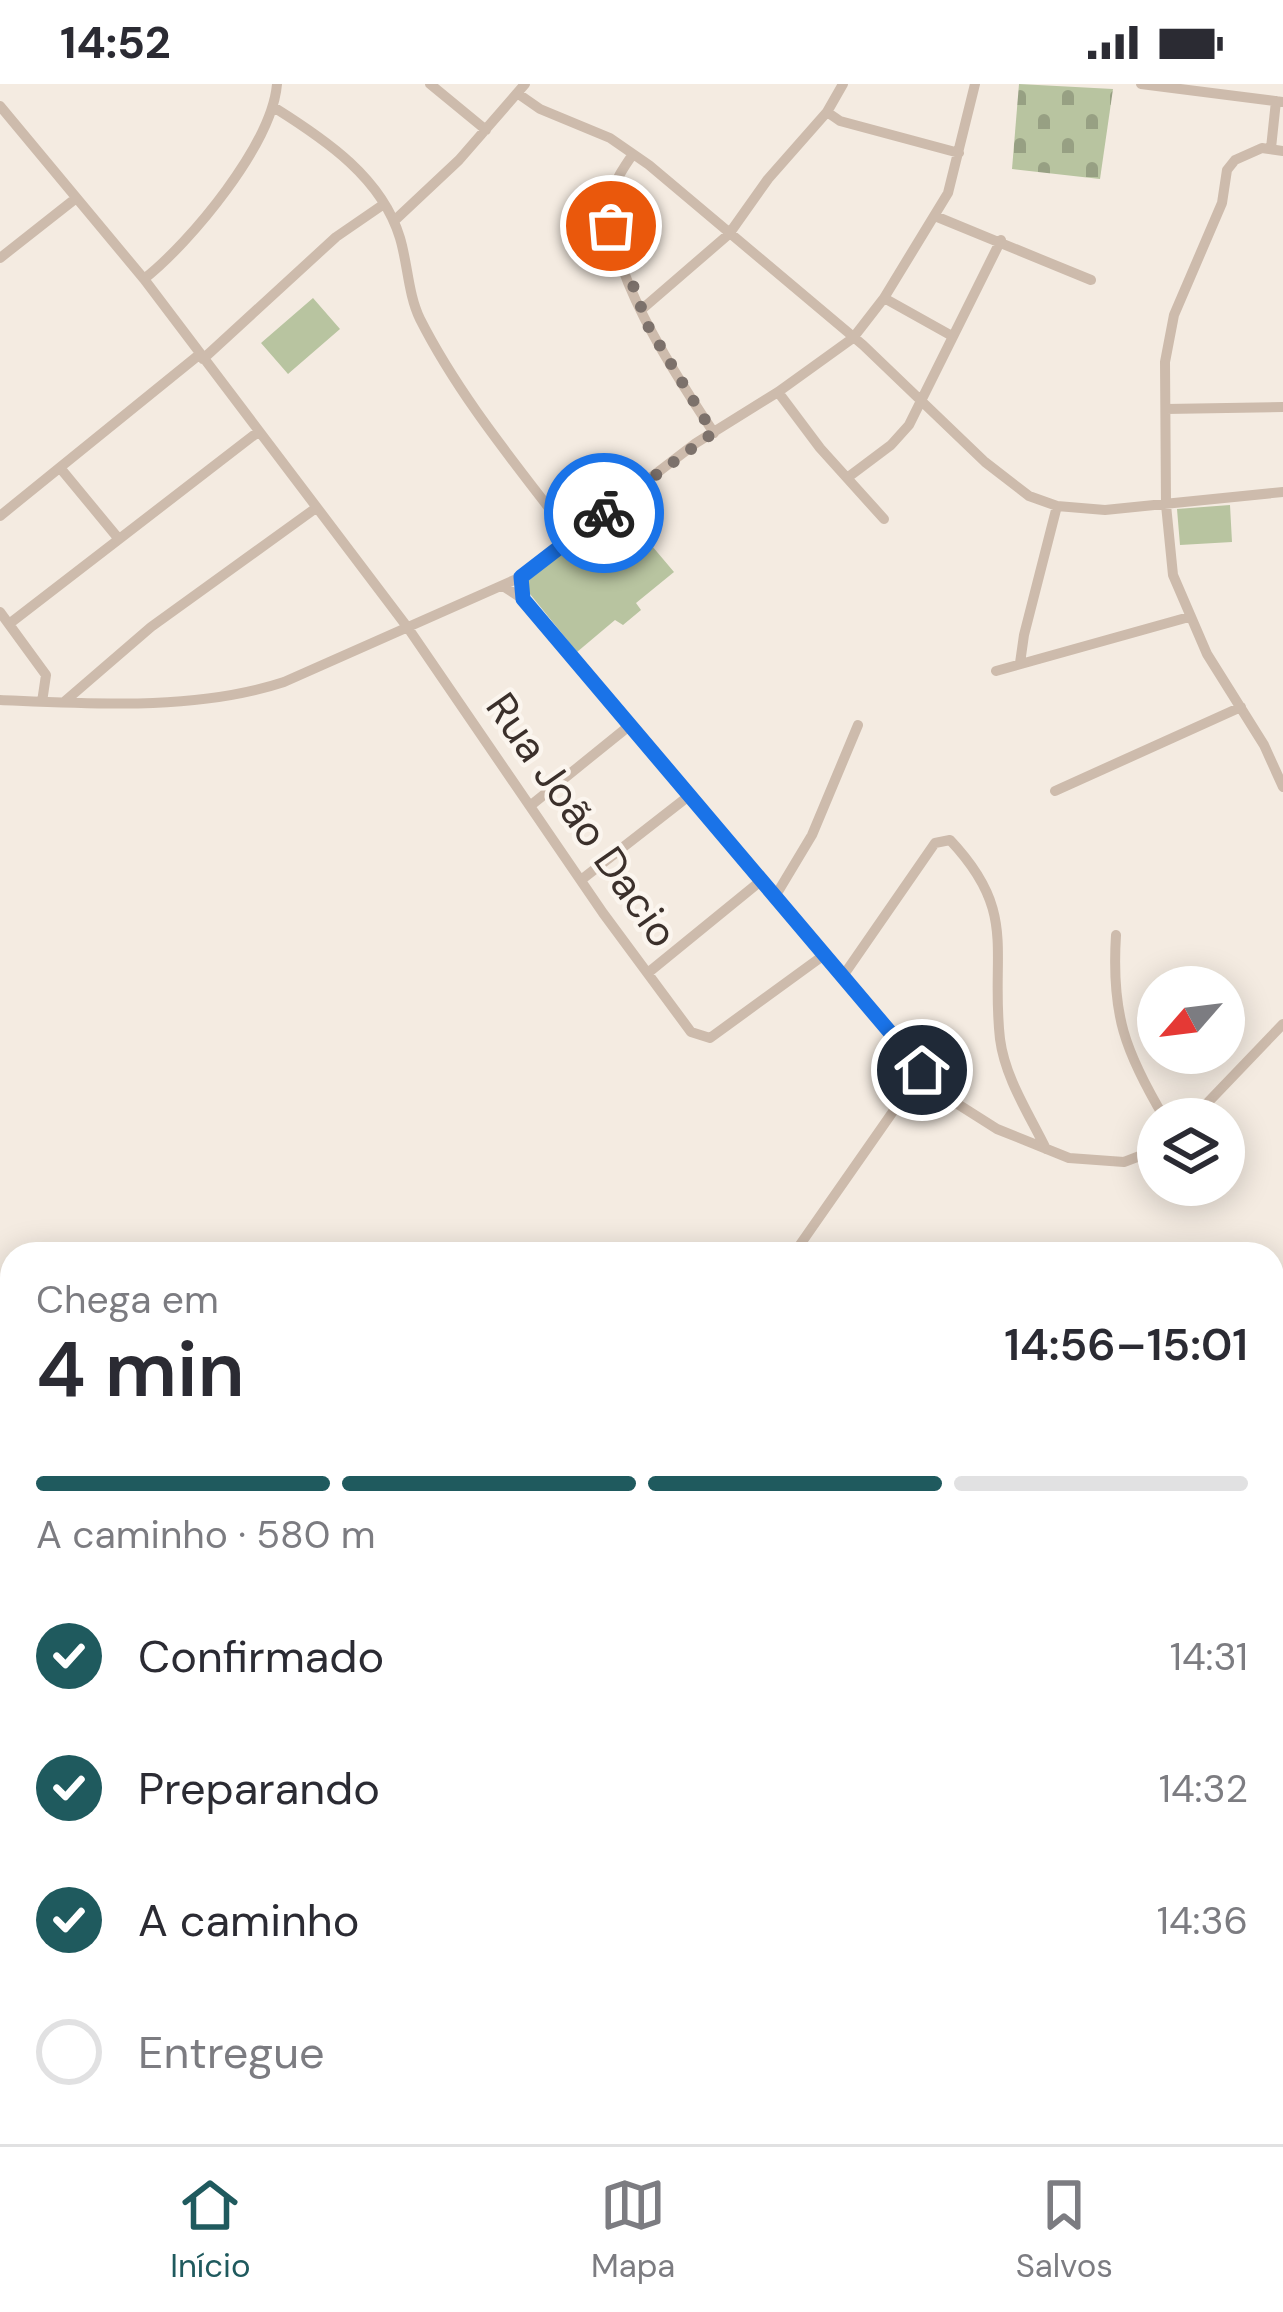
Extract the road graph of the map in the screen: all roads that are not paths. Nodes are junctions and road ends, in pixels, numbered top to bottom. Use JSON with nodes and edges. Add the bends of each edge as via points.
{"nodes":[{"id":1,"x":277,"y":84,"type":"edge"},
{"id":2,"x":430,"y":84,"type":"edge"},
{"id":3,"x":843,"y":84,"type":"edge"},
{"id":4,"x":975,"y":84,"type":"edge"},
{"id":5,"x":1141,"y":84,"type":"edge"},
{"id":6,"x":1219,"y":84,"type":"edge"},
{"id":7,"x":1273,"y":84,"type":"edge"},
{"id":8,"x":1166,"y":86,"type":"edge"},
{"id":9,"x":521,"y":89,"type":"edge"},
{"id":10,"x":1199,"y":90,"type":"junction"},
{"id":11,"x":1277,"y":101,"type":"edge"},
{"id":12,"x":0,"y":106,"type":"edge"},
{"id":13,"x":275,"y":109,"type":"junction"},
{"id":14,"x":827,"y":112,"type":"junction"},
{"id":15,"x":14,"y":122,"type":"junction"},
{"id":16,"x":487,"y":130,"type":"junction"},
{"id":17,"x":0,"y":134,"type":"edge"},
{"id":18,"x":1277,"y":149,"type":"edge"},
{"id":19,"x":633,"y":154,"type":"junction"},
{"id":20,"x":959,"y":154,"type":"junction"},
{"id":21,"x":75,"y":199,"type":"junction"},
{"id":22,"x":384,"y":204,"type":"junction"},
{"id":23,"x":935,"y":216,"type":"junction"},
{"id":24,"x":394,"y":221,"type":"junction"},
{"id":25,"x":729,"y":234,"type":"junction"},
{"id":26,"x":1001,"y":240,"type":"junction"},
{"id":27,"x":0,"y":258,"type":"edge"},
{"id":28,"x":144,"y":279,"type":"junction"},
{"id":29,"x":1091,"y":280,"type":"dead end"},
{"id":30,"x":884,"y":298,"type":"junction"},
{"id":31,"x":640,"y":310,"type":"junction"},
{"id":32,"x":952,"y":336,"type":"junction"},
{"id":33,"x":853,"y":338,"type":"junction"},
{"id":34,"x":201,"y":357,"type":"junction"},
{"id":35,"x":778,"y":392,"type":"junction"},
{"id":36,"x":923,"y":404,"type":"junction"},
{"id":37,"x":1283,"y":407,"type":"edge"},
{"id":38,"x":1166,"y":409,"type":"junction"},
{"id":39,"x":258,"y":432,"type":"junction"},
{"id":40,"x":713,"y":433,"type":"junction"},
{"id":41,"x":62,"y":469,"type":"junction"},
{"id":42,"x":847,"y":478,"type":"junction"},
{"id":43,"x":1283,"y":492,"type":"edge"},
{"id":44,"x":1166,"y":505,"type":"junction"},
{"id":45,"x":1057,"y":506,"type":"junction"},
{"id":46,"x":316,"y":508,"type":"junction"},
{"id":47,"x":0,"y":516,"type":"edge"},
{"id":48,"x":884,"y":519,"type":"dead end"},
{"id":49,"x":118,"y":538,"type":"junction"},
{"id":50,"x":572,"y":538,"type":"junction"},
{"id":51,"x":521,"y":577,"type":"junction"},
{"id":52,"x":503,"y":586,"type":"junction"},
{"id":53,"x":523,"y":599,"type":"junction"},
{"id":54,"x":0,"y":612,"type":"edge"},
{"id":55,"x":1189,"y":617,"type":"junction"},
{"id":56,"x":9,"y":624,"type":"junction"},
{"id":57,"x":408,"y":628,"type":"junction"},
{"id":58,"x":1020,"y":664,"type":"junction"},
{"id":59,"x":996,"y":670,"type":"dead end"},
{"id":60,"x":0,"y":700,"type":"edge"},
{"id":61,"x":42,"y":702,"type":"junction"},
{"id":62,"x":64,"y":702,"type":"junction"},
{"id":63,"x":1241,"y":707,"type":"junction"},
{"id":64,"x":858,"y":725,"type":"dead end"},
{"id":65,"x":629,"y":726,"type":"junction"},
{"id":66,"x":1283,"y":787,"type":"edge"},
{"id":67,"x":1054,"y":791,"type":"dead end"},
{"id":68,"x":690,"y":795,"type":"junction"},
{"id":69,"x":530,"y":806,"type":"junction"},
{"id":70,"x":581,"y":880,"type":"junction"},
{"id":71,"x":762,"y":880,"type":"junction"},
{"id":72,"x":776,"y":895,"type":"junction"},
{"id":73,"x":1116,"y":935,"type":"dead end"},
{"id":74,"x":824,"y":955,"type":"junction"},
{"id":75,"x":650,"y":972,"type":"junction"},
{"id":76,"x":843,"y":976,"type":"junction"},
{"id":77,"x":1283,"y":1024,"type":"edge"},
{"id":78,"x":922,"y":1070,"type":"junction"},
{"id":79,"x":1154,"y":1098,"type":"edge"},
{"id":80,"x":1212,"y":1098,"type":"edge"},
{"id":81,"x":1046,"y":1149,"type":"junction"},
{"id":82,"x":1137,"y":1157,"type":"edge"},
{"id":83,"x":802,"y":1242,"type":"edge"}],
"edges":[{"from":1,"to":13,"type":"street"},
{"from":2,"to":16,"type":"street"},
{"from":3,"to":14,"type":"street"},
{"from":4,"to":20,"type":"street"},
{"from":5,"to":8,"type":"street"},
{"from":6,"to":10,"type":"street"},
{"from":7,"to":11,"type":"street"},
{"from":8,"to":10,"type":"street"},
{"from":9,"to":16,"type":"street"},
{"from":9,"to":19,"type":"street","via":[[540,109]]},
{"from":10,"to":11,"type":"street"},
{"from":11,"to":18,"type":"street"},
{"from":12,"to":15,"type":"street","name":"Rua João Dacio"},
{"from":13,"to":22,"type":"street","via":[[357,169]]},
{"from":13,"to":28,"type":"street","via":[[195,232]]},
{"from":14,"to":20,"type":"street"},
{"from":14,"to":25,"type":"street"},
{"from":15,"to":17,"type":"street"},
{"from":15,"to":21,"type":"street","name":"Rua João Dacio"},
{"from":16,"to":24,"type":"street"},
{"from":18,"to":38,"type":"street","via":[[1252,151],[1227,170],[1222,203],[1174,315]]},
{"from":19,"to":25,"type":"street"},
{"from":19,"to":31,"type":"street","via":[[610,199],[611,226]]},
{"from":20,"to":23,"type":"street"},
{"from":21,"to":27,"type":"street"},
{"from":21,"to":28,"type":"street","name":"Rua João Dacio"},
{"from":22,"to":24,"type":"street"},
{"from":22,"to":34,"type":"street"},
{"from":23,"to":26,"type":"street"},
{"from":23,"to":30,"type":"street"},
{"from":24,"to":50,"type":"street","via":[[421,321]]},
{"from":25,"to":31,"type":"street"},
{"from":25,"to":33,"type":"street"},
{"from":26,"to":29,"type":"street"},
{"from":26,"to":32,"type":"street"},
{"from":28,"to":34,"type":"street","name":"Rua João Dacio"},
{"from":30,"to":32,"type":"street"},
{"from":30,"to":33,"type":"street"},
{"from":31,"to":40,"type":"street"},
{"from":32,"to":36,"type":"street"},
{"from":33,"to":35,"type":"street"},
{"from":33,"to":36,"type":"street"},
{"from":34,"to":39,"type":"street","name":"Rua João Dacio"},
{"from":34,"to":41,"type":"street"},
{"from":35,"to":40,"type":"street"},
{"from":35,"to":42,"type":"street"},
{"from":36,"to":42,"type":"street","via":[[901,436]]},
{"from":36,"to":45,"type":"street","via":[[1016,488]]},
{"from":37,"to":38,"type":"street"},
{"from":38,"to":44,"type":"street"},
{"from":39,"to":46,"type":"street","name":"Rua João Dacio"},
{"from":39,"to":49,"type":"street"},
{"from":40,"to":50,"type":"street"},
{"from":41,"to":47,"type":"street"},
{"from":41,"to":49,"type":"street"},
{"from":42,"to":48,"type":"street"},
{"from":43,"to":44,"type":"street"},
{"from":44,"to":45,"type":"street"},
{"from":44,"to":55,"type":"street","via":[[1170,564]]},
{"from":45,"to":58,"type":"street"},
{"from":46,"to":57,"type":"street","name":"Rua João Dacio"},
{"from":46,"to":62,"type":"street","via":[[151,627]]},
{"from":49,"to":56,"type":"street"},
{"from":50,"to":51,"type":"street"},
{"from":51,"to":52,"type":"street"},
{"from":51,"to":53,"type":"street"},
{"from":52,"to":53,"type":"street"},
{"from":52,"to":57,"type":"street"},
{"from":53,"to":65,"type":"street"},
{"from":54,"to":56,"type":"street"},
{"from":55,"to":58,"type":"street"},
{"from":55,"to":63,"type":"street"},
{"from":56,"to":61,"type":"street","via":[[46,675]]},
{"from":57,"to":62,"type":"street","via":[[248,694]]},
{"from":57,"to":69,"type":"street","name":"Rua João Dacio"},
{"from":58,"to":59,"type":"street"},
{"from":60,"to":61,"type":"street"},
{"from":61,"to":62,"type":"street"},
{"from":63,"to":66,"type":"street"},
{"from":63,"to":67,"type":"street"},
{"from":64,"to":72,"type":"street","via":[[812,836]]},
{"from":65,"to":68,"type":"street"},
{"from":65,"to":69,"type":"street"},
{"from":68,"to":70,"type":"street"},
{"from":68,"to":71,"type":"street"},
{"from":69,"to":70,"type":"street","name":"Rua João Dacio"},
{"from":70,"to":75,"type":"street","name":"Rua João Dacio"},
{"from":71,"to":72,"type":"street"},
{"from":71,"to":75,"type":"street"},
{"from":72,"to":74,"type":"street"},
{"from":73,"to":79,"type":"street","via":[[1116,1006]]},
{"from":74,"to":75,"type":"street","name":"Rua João Dacio","via":[[710,1038],[691,1033]]},
{"from":74,"to":76,"type":"street"},
{"from":76,"to":78,"type":"street"},
{"from":76,"to":81,"type":"street","via":[[935,843],[950,840],[982,877],[994,906],[1004,1054]]},
{"from":77,"to":80,"type":"street"},
{"from":78,"to":81,"type":"street","via":[[976,1119]]},
{"from":78,"to":83,"type":"street"},
{"from":81,"to":82,"type":"street","via":[[1103,1162]]}]}
